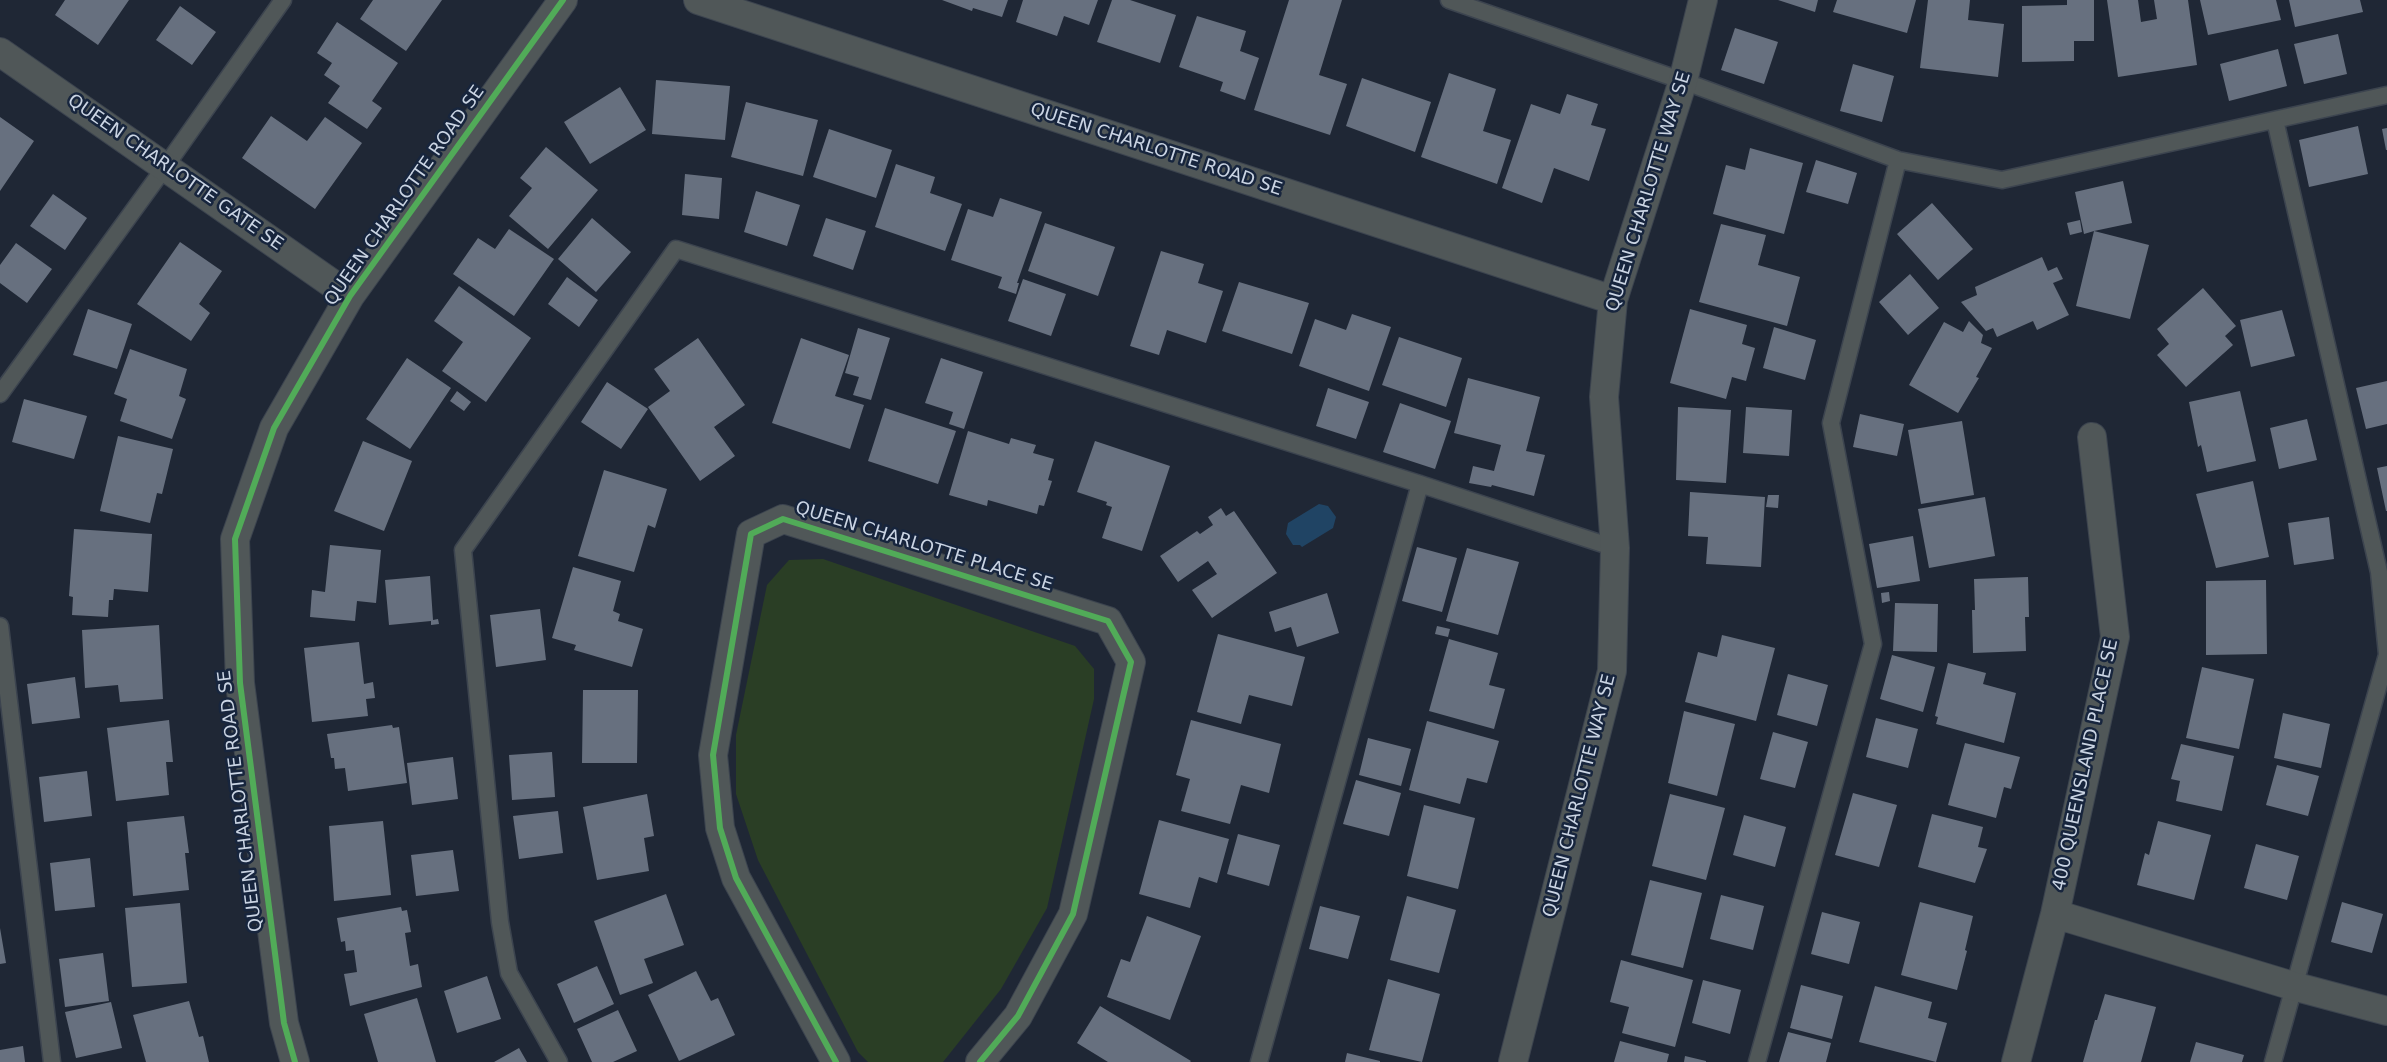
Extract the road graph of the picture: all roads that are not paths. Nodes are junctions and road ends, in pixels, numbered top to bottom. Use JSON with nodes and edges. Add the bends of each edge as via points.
{"nodes":[{"id":1,"x":283,"y":0,"type":"edge"},
{"id":2,"x":563,"y":0,"type":"edge"},
{"id":3,"x":698,"y":0,"type":"edge"},
{"id":4,"x":1449,"y":0,"type":"edge"},
{"id":5,"x":1703,"y":0,"type":"edge"},
{"id":6,"x":0,"y":52,"type":"edge"},
{"id":7,"x":1683,"y":81,"type":"junction"},
{"id":8,"x":2387,"y":95,"type":"edge"},
{"id":9,"x":2275,"y":120,"type":"junction"},
{"id":10,"x":1898,"y":160,"type":"junction"},
{"id":11,"x":165,"y":167,"type":"junction"},
{"id":12,"x":350,"y":296,"type":"junction"},
{"id":13,"x":1613,"y":300,"type":"junction"},
{"id":14,"x":0,"y":394,"type":"edge"},
{"id":15,"x":2092,"y":437,"type":"dead end"},
{"id":16,"x":1420,"y":484,"type":"junction"},
{"id":17,"x":1615,"y":548,"type":"junction"},
{"id":18,"x":0,"y":626,"type":"edge"},
{"id":19,"x":2387,"y":654,"type":"edge"},
{"id":20,"x":2055,"y":914,"type":"junction"},
{"id":21,"x":2293,"y":986,"type":"junction"},
{"id":22,"x":2387,"y":1011,"type":"edge"},
{"id":23,"x":52,"y":1062,"type":"edge"},
{"id":24,"x":295,"y":1062,"type":"edge"},
{"id":25,"x":559,"y":1062,"type":"edge"},
{"id":26,"x":836,"y":1062,"type":"edge"},
{"id":27,"x":980,"y":1062,"type":"edge"},
{"id":28,"x":1259,"y":1062,"type":"edge"},
{"id":29,"x":1513,"y":1062,"type":"edge"},
{"id":30,"x":1757,"y":1062,"type":"edge"},
{"id":31,"x":2016,"y":1062,"type":"edge"},
{"id":32,"x":2273,"y":1062,"type":"edge"}],
"edges":[{"from":1,"to":11,"type":"lane"},
{"from":2,"to":12,"type":"street","name":"QUEEN CHARLOTTE ROAD SE"},
{"from":3,"to":13,"type":"street","name":"QUEEN CHARLOTTE ROAD SE"},
{"from":4,"to":7,"type":"lane"},
{"from":5,"to":7,"type":"street","name":"QUEEN CHARLOTTE WAY SE"},
{"from":6,"to":11,"type":"street","name":"QUEEN CHARLOTTE GATE SE"},
{"from":7,"to":10,"type":"lane"},
{"from":7,"to":13,"type":"street","name":"QUEEN CHARLOTTE WAY SE"},
{"from":8,"to":9,"type":"lane"},
{"from":9,"to":10,"type":"lane","via":[[2002,180]]},
{"from":9,"to":19,"type":"lane","via":[[2379,572]]},
{"from":10,"to":30,"type":"lane","via":[[1831,423],[1874,644]]},
{"from":11,"to":12,"type":"street","name":"QUEEN CHARLOTTE GATE SE"},
{"from":11,"to":14,"type":"lane"},
{"from":12,"to":24,"type":"street","name":"QUEEN CHARLOTTE ROAD SE","via":[[274,428],[235,539],[240,683],[284,1023]]},
{"from":13,"to":17,"type":"street","name":"QUEEN CHARLOTTE WAY SE","via":[[1604,397]]},
{"from":15,"to":20,"type":"street","name":"400 QUEENSLAND PLACE SE","via":[[2116,637]]},
{"from":16,"to":17,"type":"lane"},
{"from":16,"to":25,"type":"lane","via":[[676,249],[463,550],[500,922],[509,974]]},
{"from":16,"to":28,"type":"lane"},
{"from":17,"to":29,"type":"street","name":"QUEEN CHARLOTTE WAY SE","via":[[1612,671]]},
{"from":18,"to":23,"type":"lane"},
{"from":19,"to":21,"type":"lane"},
{"from":20,"to":21,"type":"street","name":"400 QUEENSLAND PLACE SE"},
{"from":20,"to":31,"type":"street","name":"400 QUEENSLAND PLACE SE"},
{"from":21,"to":22,"type":"street","name":"400 QUEENSLAND PLACE SE"},
{"from":21,"to":32,"type":"lane"},
{"from":26,"to":27,"type":"street","name":"QUEEN CHARLOTTE PLACE SE","via":[[736,878],[719,819],[713,755],[751,534],[783,518],[1108,621],[1131,662],[1073,914],[1018,1016]]}]}
